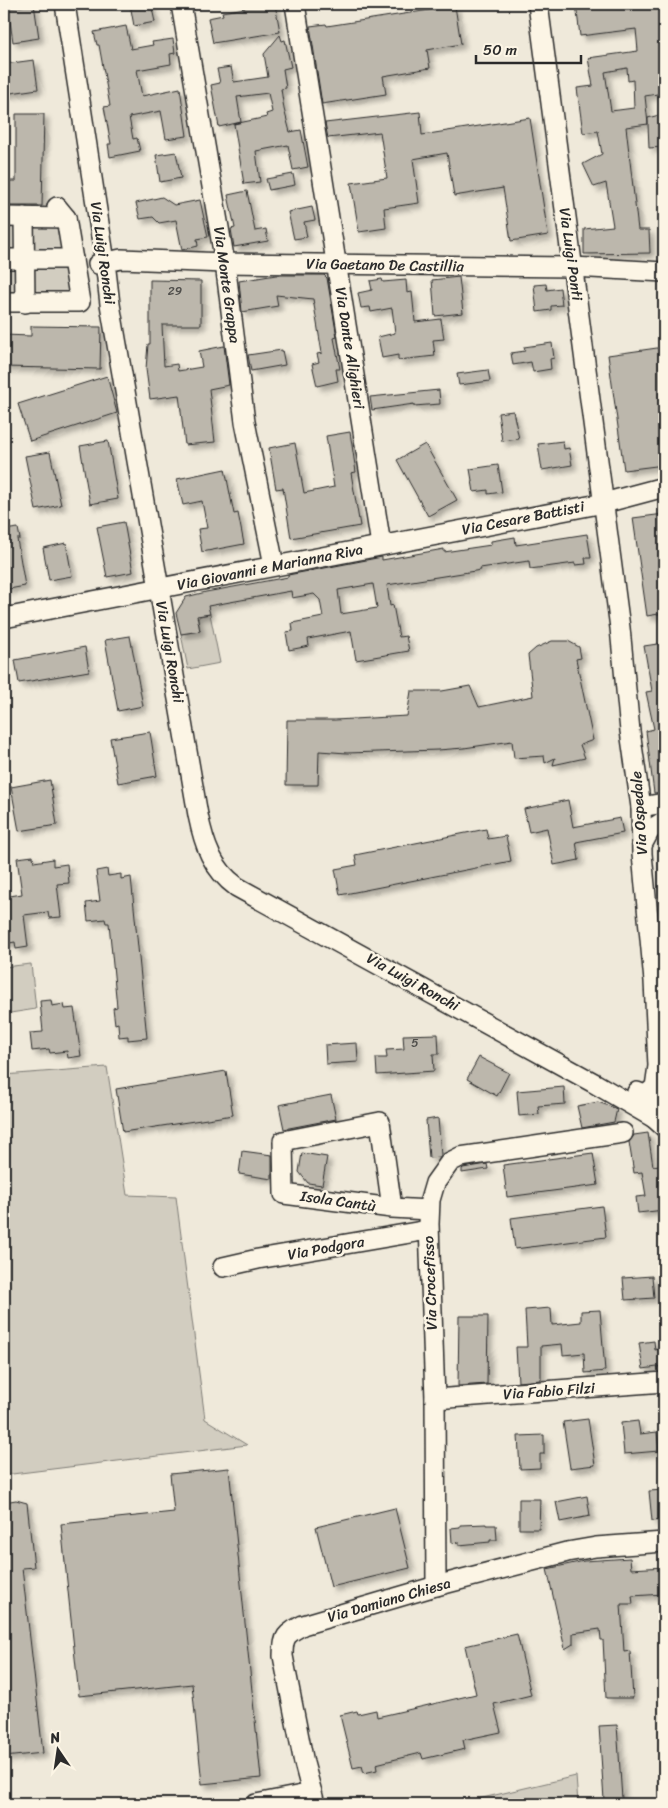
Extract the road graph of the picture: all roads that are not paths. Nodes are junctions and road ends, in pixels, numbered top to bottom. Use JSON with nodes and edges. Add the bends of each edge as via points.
{"nodes":[{"id":1,"x":65,"y":4,"type":"edge"},
{"id":2,"x":181,"y":4,"type":"edge"},
{"id":3,"x":294,"y":4,"type":"edge"},
{"id":4,"x":538,"y":4,"type":"edge"},
{"id":5,"x":4,"y":217,"type":"edge"},
{"id":6,"x":24,"y":217,"type":"junction"},
{"id":7,"x":4,"y":259,"type":"edge"},
{"id":8,"x":24,"y":259,"type":"junction"},
{"id":9,"x":73,"y":259,"type":"junction"},
{"id":10,"x":102,"y":263,"type":"junction"},
{"id":11,"x":225,"y":263,"type":"junction"},
{"id":12,"x":337,"y":264,"type":"junction"},
{"id":13,"x":572,"y":267,"type":"junction"},
{"id":14,"x":664,"y":272,"type":"edge"},
{"id":15,"x":4,"y":302,"type":"edge"},
{"id":16,"x":25,"y":302,"type":"junction"},
{"id":17,"x":664,"y":487,"type":"edge"},
{"id":18,"x":604,"y":503,"type":"junction"},
{"id":19,"x":381,"y":544,"type":"junction"},
{"id":20,"x":274,"y":566,"type":"junction"},
{"id":21,"x":159,"y":589,"type":"junction"},
{"id":22,"x":4,"y":618,"type":"edge"},
{"id":23,"x":664,"y":802,"type":"edge"},
{"id":24,"x":641,"y":807,"type":"junction"},
{"id":25,"x":664,"y":821,"type":"edge"},
{"id":26,"x":642,"y":845,"type":"junction"},
{"id":27,"x":594,"y":1083,"type":"junction"},
{"id":28,"x":646,"y":1095,"type":"junction"},
{"id":29,"x":661,"y":1116,"type":"edge"},
{"id":30,"x":623,"y":1133,"type":"dead end"},
{"id":31,"x":392,"y":1208,"type":"junction"},
{"id":32,"x":429,"y":1210,"type":"junction"},
{"id":33,"x":428,"y":1230,"type":"junction"},
{"id":34,"x":223,"y":1266,"type":"dead end"},
{"id":35,"x":664,"y":1382,"type":"edge"},
{"id":36,"x":435,"y":1399,"type":"junction"},
{"id":37,"x":664,"y":1542,"type":"edge"},
{"id":38,"x":436,"y":1586,"type":"junction"},
{"id":39,"x":313,"y":1798,"type":"edge"},
{"id":40,"x":256,"y":1804,"type":"edge"}],
"edges":[{"from":1,"to":10,"type":"street","name":"Via Luigi Ronchi"},
{"from":2,"to":11,"type":"street","name":"Via Monte Grappa"},
{"from":3,"to":12,"type":"street","name":"Via Dante Alighieri"},
{"from":4,"to":13,"type":"street","name":"Via Luigi Ponti"},
{"from":5,"to":6,"type":"street"},
{"from":6,"to":8,"type":"street"},
{"from":6,"to":9,"type":"street","via":[[61,212]]},
{"from":7,"to":8,"type":"street"},
{"from":8,"to":9,"type":"street"},
{"from":8,"to":16,"type":"street"},
{"from":9,"to":16,"type":"street","via":[[80,302]]},
{"from":10,"to":11,"type":"street","name":"Via Gaetano De Castillia","via":[[121,259]]},
{"from":10,"to":21,"type":"street","name":"Via Luigi Ronchi"},
{"from":11,"to":12,"type":"street","name":"Via Gaetano De Castillia"},
{"from":11,"to":20,"type":"street","name":"Via Monte Grappa","via":[[245,422]]},
{"from":12,"to":13,"type":"street","name":"Via Gaetano De Castillia"},
{"from":12,"to":19,"type":"street","name":"Via Dante Alighieri"},
{"from":13,"to":14,"type":"street","name":"Via Gaetano De Castillia"},
{"from":13,"to":18,"type":"street","name":"Via Luigi Ponti"},
{"from":15,"to":16,"type":"street"},
{"from":17,"to":18,"type":"street","name":"Via Cesare Battisti"},
{"from":18,"to":19,"type":"street","name":"Via Cesare Battisti"},
{"from":18,"to":24,"type":"street","name":"Via Ospedale"},
{"from":19,"to":20,"type":"street","name":"Via Giovanni e Marianna Riva"},
{"from":20,"to":21,"type":"street","name":"Via Giovanni e Marianna Riva"},
{"from":21,"to":22,"type":"street","name":"Via Giovanni e Marianna Riva"},
{"from":21,"to":27,"type":"street","name":"Via Luigi Ronchi","via":[[202,836],[222,875]]},
{"from":23,"to":24,"type":"street"},
{"from":24,"to":26,"type":"street","name":"Via Ospedale"},
{"from":25,"to":26,"type":"street","via":[[650,830]]},
{"from":26,"to":28,"type":"street","name":"Via Ospedale","via":[[658,1066],[655,1087]]},
{"from":27,"to":28,"type":"street","name":"Via Luigi Ronchi"},
{"from":27,"to":29,"type":"street","name":"Via Luigi Ronchi"},
{"from":28,"to":29,"type":"street","via":[[649,1110]]},
{"from":30,"to":32,"type":"street","name":"Via Crocefisso","via":[[455,1159],[435,1182]]},
{"from":31,"to":31,"type":"street","name":"Isola Cantù","via":[[380,1122],[283,1141],[284,1194]]},
{"from":31,"to":32,"type":"street","name":"Isola Cantù"},
{"from":32,"to":33,"type":"street","name":"Via Crocefisso"},
{"from":33,"to":34,"type":"street","name":"Via Podgora"},
{"from":33,"to":36,"type":"street","name":"Via Crocefisso"},
{"from":35,"to":36,"type":"street","name":"Via Fabio Filzi"},
{"from":36,"to":38,"type":"street","name":"Via Crocefisso"},
{"from":37,"to":38,"type":"street","name":"Via Damiano Chiesa","via":[[581,1550]]},
{"from":38,"to":39,"type":"street","name":"Via Damiano Chiesa","via":[[303,1625],[289,1632],[283,1641],[282,1656]]},
{"from":39,"to":40,"type":"street"}]}
